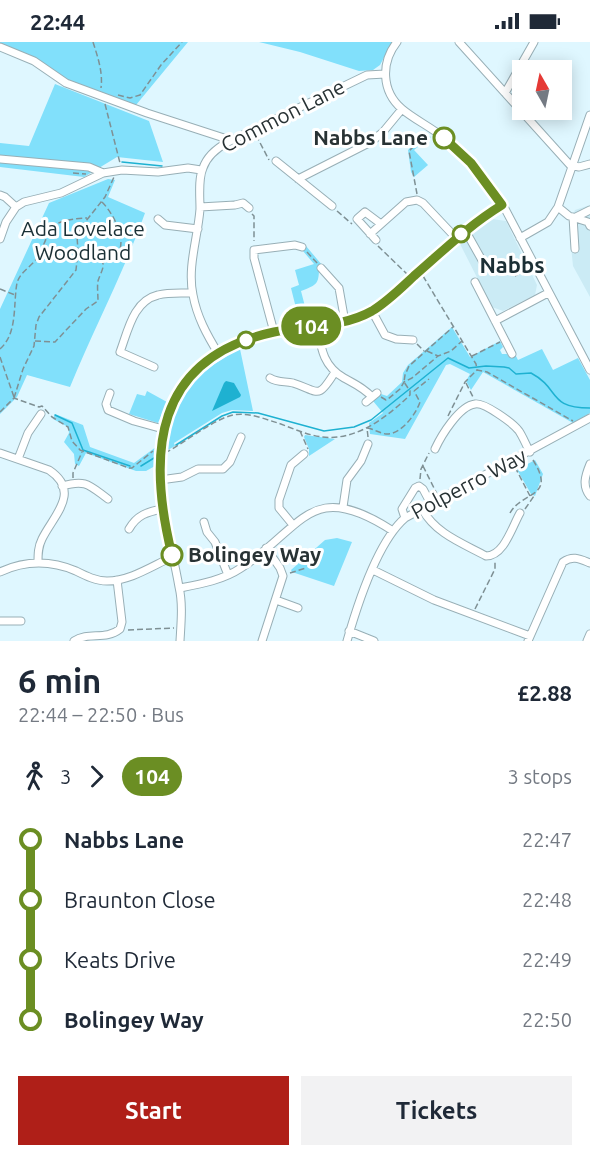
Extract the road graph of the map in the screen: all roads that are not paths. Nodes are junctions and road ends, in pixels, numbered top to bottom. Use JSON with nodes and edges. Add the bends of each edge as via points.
{"nodes":[{"id":1,"x":397,"y":42,"type":"edge"},
{"id":2,"x":459,"y":42,"type":"edge"},
{"id":3,"x":534,"y":42,"type":"edge"},
{"id":4,"x":0,"y":47,"type":"edge"},
{"id":5,"x":385,"y":74,"type":"junction"},
{"id":6,"x":505,"y":93,"type":"junction"},
{"id":7,"x":402,"y":109,"type":"junction"},
{"id":8,"x":590,"y":115,"type":"edge"},
{"id":9,"x":228,"y":142,"type":"junction"},
{"id":10,"x":0,"y":159,"type":"edge"},
{"id":11,"x":276,"y":161,"type":"road end"},
{"id":12,"x":590,"y":164,"type":"edge"},
{"id":13,"x":573,"y":166,"type":"junction"},
{"id":14,"x":201,"y":170,"type":"junction"},
{"id":15,"x":103,"y":173,"type":"junction"},
{"id":16,"x":298,"y":179,"type":"junction"},
{"id":17,"x":0,"y":195,"type":"edge"},
{"id":18,"x":502,"y":205,"type":"junction"},
{"id":19,"x":332,"y":206,"type":"road end"},
{"id":20,"x":16,"y":207,"type":"junction"},
{"id":21,"x":200,"y":207,"type":"junction"},
{"id":22,"x":558,"y":207,"type":"junction"},
{"id":23,"x":249,"y":208,"type":"road end"},
{"id":24,"x":590,"y":210,"type":"edge"},
{"id":25,"x":574,"y":218,"type":"junction"},
{"id":26,"x":158,"y":219,"type":"dead end"},
{"id":27,"x":381,"y":224,"type":"junction"},
{"id":28,"x":590,"y":226,"type":"edge"},
{"id":29,"x":198,"y":229,"type":"junction"},
{"id":30,"x":465,"y":230,"type":"junction"},
{"id":31,"x":367,"y":231,"type":"junction"},
{"id":32,"x":456,"y":238,"type":"junction"},
{"id":33,"x":520,"y":238,"type":"junction"},
{"id":34,"x":0,"y":240,"type":"edge"},
{"id":35,"x":376,"y":240,"type":"road end"},
{"id":36,"x":254,"y":241,"type":"road end"},
{"id":37,"x":302,"y":247,"type":"road end"},
{"id":38,"x":575,"y":249,"type":"dead end"},
{"id":39,"x":254,"y":250,"type":"junction"},
{"id":40,"x":483,"y":262,"type":"dead end"},
{"id":41,"x":321,"y":268,"type":"road end"},
{"id":42,"x":475,"y":282,"type":"dead end"},
{"id":43,"x":192,"y":293,"type":"junction"},
{"id":44,"x":548,"y":293,"type":"junction"},
{"id":45,"x":372,"y":311,"type":"junction"},
{"id":46,"x":495,"y":321,"type":"junction"},
{"id":47,"x":345,"y":322,"type":"junction"},
{"id":48,"x":317,"y":326,"type":"junction"},
{"id":49,"x":274,"y":332,"type":"junction"},
{"id":50,"x":413,"y":340,"type":"road end"},
{"id":51,"x":508,"y":352,"type":"dead end"},
{"id":52,"x":218,"y":353,"type":"junction"},
{"id":53,"x":154,"y":366,"type":"dead end"},
{"id":54,"x":590,"y":370,"type":"edge"},
{"id":55,"x":335,"y":372,"type":"junction"},
{"id":56,"x":270,"y":378,"type":"dead end"},
{"id":57,"x":110,"y":393,"type":"dead end"},
{"id":58,"x":373,"y":397,"type":"road end"},
{"id":59,"x":41,"y":414,"type":"dead end"},
{"id":60,"x":590,"y":418,"type":"edge"},
{"id":61,"x":163,"y":429,"type":"junction"},
{"id":62,"x":241,"y":437,"type":"dead end"},
{"id":63,"x":368,"y":444,"type":"road end"},
{"id":64,"x":435,"y":449,"type":"road end"},
{"id":65,"x":530,"y":452,"type":"junction"},
{"id":66,"x":0,"y":453,"type":"edge"},
{"id":67,"x":301,"y":454,"type":"road end"},
{"id":68,"x":18,"y":459,"type":"junction"},
{"id":69,"x":590,"y":464,"type":"edge"},
{"id":70,"x":160,"y":480,"type":"junction"},
{"id":71,"x":62,"y":486,"type":"junction"},
{"id":72,"x":590,"y":496,"type":"edge"},
{"id":73,"x":108,"y":499,"type":"dead end"},
{"id":74,"x":431,"y":504,"type":"junction"},
{"id":75,"x":343,"y":507,"type":"junction"},
{"id":76,"x":162,"y":509,"type":"junction"},
{"id":77,"x":422,"y":509,"type":"junction"},
{"id":78,"x":520,"y":513,"type":"road end"},
{"id":79,"x":405,"y":518,"type":"junction"},
{"id":80,"x":204,"y":522,"type":"dead end"},
{"id":81,"x":293,"y":525,"type":"junction"},
{"id":82,"x":129,"y":529,"type":"dead end"},
{"id":83,"x":393,"y":531,"type":"junction"},
{"id":84,"x":266,"y":548,"type":"junction"},
{"id":85,"x":172,"y":557,"type":"junction"},
{"id":86,"x":38,"y":562,"type":"junction"},
{"id":87,"x":590,"y":563,"type":"edge"},
{"id":88,"x":373,"y":570,"type":"junction"},
{"id":89,"x":1,"y":571,"type":"edge"},
{"id":90,"x":228,"y":575,"type":"junction"},
{"id":91,"x":117,"y":580,"type":"junction"},
{"id":92,"x":180,"y":588,"type":"junction"},
{"id":93,"x":276,"y":600,"type":"junction"},
{"id":94,"x":298,"y":608,"type":"dead end"},
{"id":95,"x":0,"y":621,"type":"edge"},
{"id":96,"x":21,"y":621,"type":"dead end"},
{"id":97,"x":349,"y":631,"type":"junction"},
{"id":98,"x":590,"y":634,"type":"edge"},
{"id":99,"x":529,"y":638,"type":"edge"},
{"id":100,"x":74,"y":641,"type":"edge"},
{"id":101,"x":180,"y":641,"type":"edge"},
{"id":102,"x":262,"y":641,"type":"edge"},
{"id":103,"x":346,"y":641,"type":"edge"},
{"id":104,"x":375,"y":641,"type":"edge"},
{"id":105,"x":587,"y":641,"type":"edge"}],
"edges":[{"from":1,"to":5,"type":"street"},
{"from":2,"to":6,"type":"street"},
{"from":3,"to":6,"type":"street"},
{"from":4,"to":9,"type":"street","via":[[34,61],[66,83],[103,93]]},
{"from":5,"to":7,"type":"street","via":[[390,93]]},
{"from":5,"to":9,"type":"street","name":"Common Lane","via":[[367,75]]},
{"from":6,"to":13,"type":"street"},
{"from":7,"to":16,"type":"street","via":[[371,142]]},
{"from":7,"to":18,"type":"street","via":[[432,128],[471,163]]},
{"from":8,"to":13,"type":"street"},
{"from":9,"to":14,"type":"street","name":"Common Lane","via":[[212,154]]},
{"from":10,"to":15,"type":"street","via":[[89,167]]},
{"from":11,"to":16,"type":"street"},
{"from":12,"to":13,"type":"street"},
{"from":13,"to":22,"type":"street"},
{"from":14,"to":15,"type":"street"},
{"from":14,"to":21,"type":"street","name":"Common Lane"},
{"from":15,"to":20,"type":"street","via":[[61,193]]},
{"from":16,"to":19,"type":"street"},
{"from":17,"to":20,"type":"street"},
{"from":18,"to":30,"type":"street"},
{"from":18,"to":33,"type":"street"},
{"from":20,"to":34,"type":"street"},
{"from":21,"to":23,"type":"street","via":[[243,203]]},
{"from":21,"to":29,"type":"street","name":"Common Lane"},
{"from":22,"to":25,"type":"street"},
{"from":22,"to":33,"type":"street","via":[[548,222]]},
{"from":24,"to":25,"type":"street"},
{"from":25,"to":28,"type":"street"},
{"from":25,"to":38,"type":"street"},
{"from":26,"to":29,"type":"street","via":[[165,225]]},
{"from":27,"to":31,"type":"street"},
{"from":27,"to":31,"type":"street","via":[[365,212],[357,219]]},
{"from":27,"to":32,"type":"street","via":[[406,202],[417,200]]},
{"from":29,"to":43,"type":"street","name":"Common Lane"},
{"from":30,"to":32,"type":"street"},
{"from":30,"to":40,"type":"street"},
{"from":31,"to":35,"type":"street"},
{"from":32,"to":45,"type":"street"},
{"from":33,"to":44,"type":"street"},
{"from":36,"to":39,"type":"street"},
{"from":37,"to":39,"type":"street"},
{"from":39,"to":49,"type":"street"},
{"from":41,"to":47,"type":"street","via":[[339,288]]},
{"from":42,"to":46,"type":"street"},
{"from":43,"to":52,"type":"street","name":"Common Lane","via":[[198,317]]},
{"from":43,"to":53,"type":"street","via":[[159,294],[137,308],[120,352]]},
{"from":44,"to":46,"type":"street"},
{"from":44,"to":54,"type":"street"},
{"from":45,"to":47,"type":"street"},
{"from":45,"to":50,"type":"street","via":[[385,335]]},
{"from":46,"to":51,"type":"street"},
{"from":47,"to":48,"type":"street"},
{"from":48,"to":49,"type":"street"},
{"from":48,"to":55,"type":"street","via":[[323,357]]},
{"from":49,"to":52,"type":"street"},
{"from":52,"to":61,"type":"street","via":[[187,381],[172,404]]},
{"from":55,"to":56,"type":"street","via":[[326,386],[311,392]]},
{"from":55,"to":58,"type":"street"},
{"from":57,"to":61,"type":"street","via":[[108,410]]},
{"from":59,"to":68,"type":"street"},
{"from":60,"to":65,"type":"street","name":"Polperro Way"},
{"from":61,"to":70,"type":"street"},
{"from":62,"to":70,"type":"street","via":[[223,469],[198,469],[182,477]]},
{"from":63,"to":75,"type":"street","via":[[362,461],[347,480]]},
{"from":64,"to":65,"type":"street","via":[[450,422],[477,403],[513,424]]},
{"from":65,"to":74,"type":"street","name":"Polperro Way"},
{"from":66,"to":68,"type":"street"},
{"from":67,"to":81,"type":"street","via":[[291,465],[279,500],[279,508]]},
{"from":68,"to":71,"type":"street","via":[[49,470]]},
{"from":69,"to":72,"type":"street","via":[[584,480]]},
{"from":70,"to":76,"type":"street"},
{"from":71,"to":73,"type":"street","via":[[87,483]]},
{"from":71,"to":86,"type":"street","via":[[62,507],[42,539]]},
{"from":74,"to":77,"type":"street","name":"Polperro Way"},
{"from":74,"to":79,"type":"street","via":[[423,489],[415,488],[402,509]]},
{"from":75,"to":81,"type":"street","via":[[322,509]]},
{"from":75,"to":83,"type":"street","via":[[362,512]]},
{"from":76,"to":82,"type":"street","via":[[144,513]]},
{"from":76,"to":85,"type":"street"},
{"from":77,"to":78,"type":"street","via":[[441,532],[486,556],[500,551]]},
{"from":77,"to":79,"type":"street","name":"Polperro Way"},
{"from":79,"to":83,"type":"street","name":"Polperro Way"},
{"from":80,"to":90,"type":"street"},
{"from":81,"to":84,"type":"street"},
{"from":83,"to":88,"type":"street","name":"Polperro Way"},
{"from":84,"to":90,"type":"street"},
{"from":84,"to":93,"type":"street","via":[[283,576]]},
{"from":85,"to":91,"type":"street"},
{"from":85,"to":92,"type":"street"},
{"from":86,"to":89,"type":"street"},
{"from":86,"to":91,"type":"street","via":[[66,567],[94,579]]},
{"from":87,"to":99,"type":"street","via":[[578,558],[563,562]]},
{"from":88,"to":97,"type":"street","name":"Polperro Way"},
{"from":88,"to":99,"type":"street","via":[[434,600]]},
{"from":90,"to":92,"type":"street"},
{"from":91,"to":100,"type":"street","via":[[120,629],[109,637]]},
{"from":92,"to":101,"type":"street"},
{"from":93,"to":94,"type":"street"},
{"from":93,"to":102,"type":"street"},
{"from":95,"to":96,"type":"street"},
{"from":97,"to":103,"type":"street","name":"Polperro Way"},
{"from":97,"to":104,"type":"street"},
{"from":98,"to":105,"type":"street"}]}
